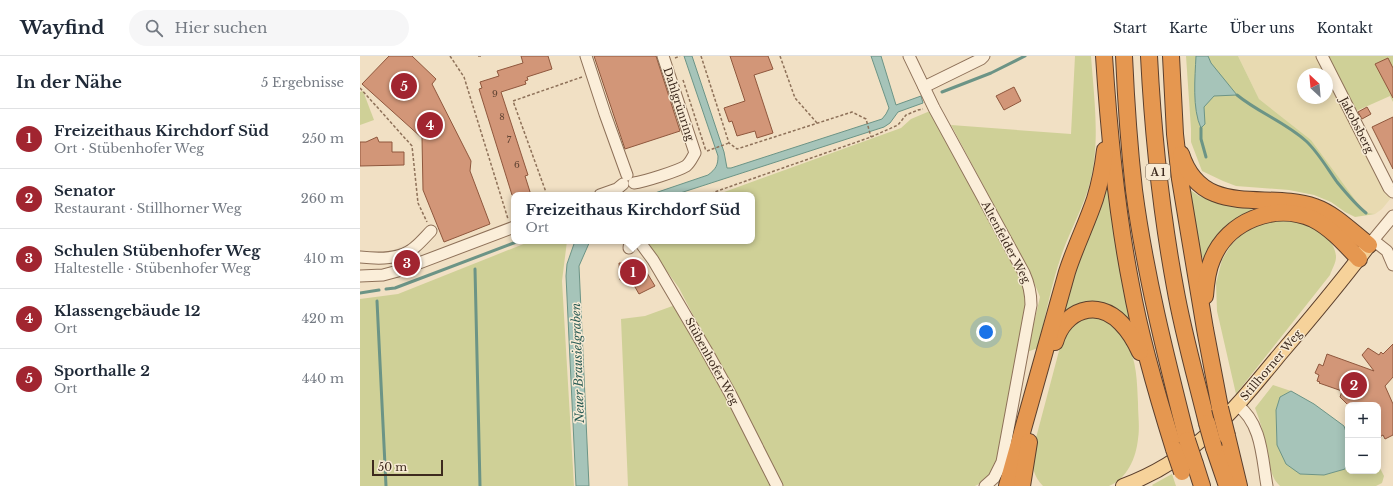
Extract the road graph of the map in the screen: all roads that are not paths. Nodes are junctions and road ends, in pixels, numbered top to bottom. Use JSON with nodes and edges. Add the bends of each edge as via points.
{"nodes":[{"id":1,"x":586,"y":56,"type":"edge"},
{"id":2,"x":663,"y":56,"type":"edge"},
{"id":3,"x":909,"y":56,"type":"edge"},
{"id":4,"x":984,"y":56,"type":"edge"},
{"id":5,"x":1104,"y":56,"type":"edge"},
{"id":6,"x":1124,"y":56,"type":"edge"},
{"id":7,"x":1149,"y":56,"type":"edge"},
{"id":8,"x":1171,"y":56,"type":"edge"},
{"id":9,"x":1322,"y":56,"type":"edge"},
{"id":10,"x":924,"y":87,"type":"junction"},
{"id":11,"x":1108,"y":129,"type":"junction"},
{"id":12,"x":1175,"y":134,"type":"junction"},
{"id":13,"x":628,"y":181,"type":"junction"},
{"id":14,"x":613,"y":192,"type":"edge"},
{"id":15,"x":1393,"y":192,"type":"edge"},
{"id":16,"x":1393,"y":216,"type":"edge"},
{"id":17,"x":511,"y":228,"type":"edge"},
{"id":18,"x":431,"y":231,"type":"road end"},
{"id":19,"x":1371,"y":243,"type":"junction"},
{"id":20,"x":641,"y":244,"type":"edge"},
{"id":21,"x":360,"y":257,"type":"edge"},
{"id":22,"x":1359,"y":259,"type":"junction"},
{"id":23,"x":1393,"y":265,"type":"edge"},
{"id":24,"x":360,"y":276,"type":"edge"},
{"id":25,"x":1205,"y":329,"type":"junction"},
{"id":26,"x":1154,"y":383,"type":"junction"},
{"id":27,"x":1237,"y":405,"type":"junction"},
{"id":28,"x":1180,"y":444,"type":"junction"},
{"id":29,"x":1188,"y":468,"type":"junction"},
{"id":30,"x":1023,"y":478,"type":"edge"},
{"id":31,"x":777,"y":486,"type":"edge"},
{"id":32,"x":985,"y":486,"type":"edge"},
{"id":33,"x":1008,"y":486,"type":"edge"},
{"id":34,"x":1031,"y":486,"type":"edge"},
{"id":35,"x":1123,"y":486,"type":"edge"},
{"id":36,"x":1193,"y":486,"type":"edge"},
{"id":37,"x":1202,"y":486,"type":"edge"},
{"id":38,"x":1227,"y":486,"type":"edge"},
{"id":39,"x":1239,"y":486,"type":"edge"},
{"id":40,"x":1267,"y":486,"type":"edge"}],
"edges":[{"from":1,"to":13,"type":"street"},
{"from":2,"to":13,"type":"street","name":"Dahlgrünring","via":[[695,153],[685,167],[643,182]]},
{"from":3,"to":10,"type":"street","name":"Altenfelder Weg"},
{"from":4,"to":10,"type":"street"},
{"from":5,"to":11,"type":"highway"},
{"from":6,"to":28,"type":"highway","number":"A 1","via":[[1134,190]]},
{"from":7,"to":38,"type":"highway","number":"A 1","bridge":true,"via":[[1159,185],[1174,280],[1207,423]]},
{"from":8,"to":12,"type":"highway"},
{"from":9,"to":15,"type":"street","name":"Jakobsberg"},
{"from":10,"to":32,"type":"street","name":"Altenfelder Weg","via":[[1024,273],[1031,294],[1002,462],[994,478]]},
{"from":11,"to":26,"type":"highway","via":[[1130,285]]},
{"from":11,"to":33,"type":"highway","via":[[1099,184],[1073,251]]},
{"from":12,"to":19,"type":"highway","via":[[1186,166],[1200,184],[1210,191],[1235,200],[1291,202],[1314,207],[1334,217]]},
{"from":12,"to":25,"type":"highway","via":[[1180,180]]},
{"from":13,"to":14,"type":"street"},
{"from":16,"to":19,"type":"street","name":"Stillhorner Weg"},
{"from":17,"to":24,"type":"street","via":[[398,271],[383,275]]},
{"from":18,"to":21,"type":"street","via":[[406,254],[384,258]]},
{"from":19,"to":22,"type":"main road","name":"Stillhorner Weg"},
{"from":19,"to":23,"type":"street","via":[[1386,251]]},
{"from":20,"to":31,"type":"street","name":"Stübenhofer Weg","via":[[706,350]]},
{"from":22,"to":25,"type":"highway","via":[[1322,224],[1302,215],[1283,212],[1246,222],[1225,238],[1207,272]]},
{"from":22,"to":27,"type":"main road","name":"Stillhorner Weg"},
{"from":25,"to":39,"type":"highway","bridge":true,"via":[[1226,436]]},
{"from":26,"to":28,"type":"highway"},
{"from":26,"to":30,"type":"highway","via":[[1135,342],[1120,322],[1109,314],[1097,310],[1077,312],[1064,323],[1057,337],[1029,442]]},
{"from":27,"to":35,"type":"main road","name":"Stillhorner Weg","via":[[1192,449],[1159,470]]},
{"from":27,"to":40,"type":"street","via":[[1245,411],[1255,427]]},
{"from":28,"to":29,"type":"highway","number":"A 1","bridge":true},
{"from":29,"to":36,"type":"highway"},
{"from":29,"to":37,"type":"highway","number":"A 1"},
{"from":30,"to":34,"type":"highway"}]}
